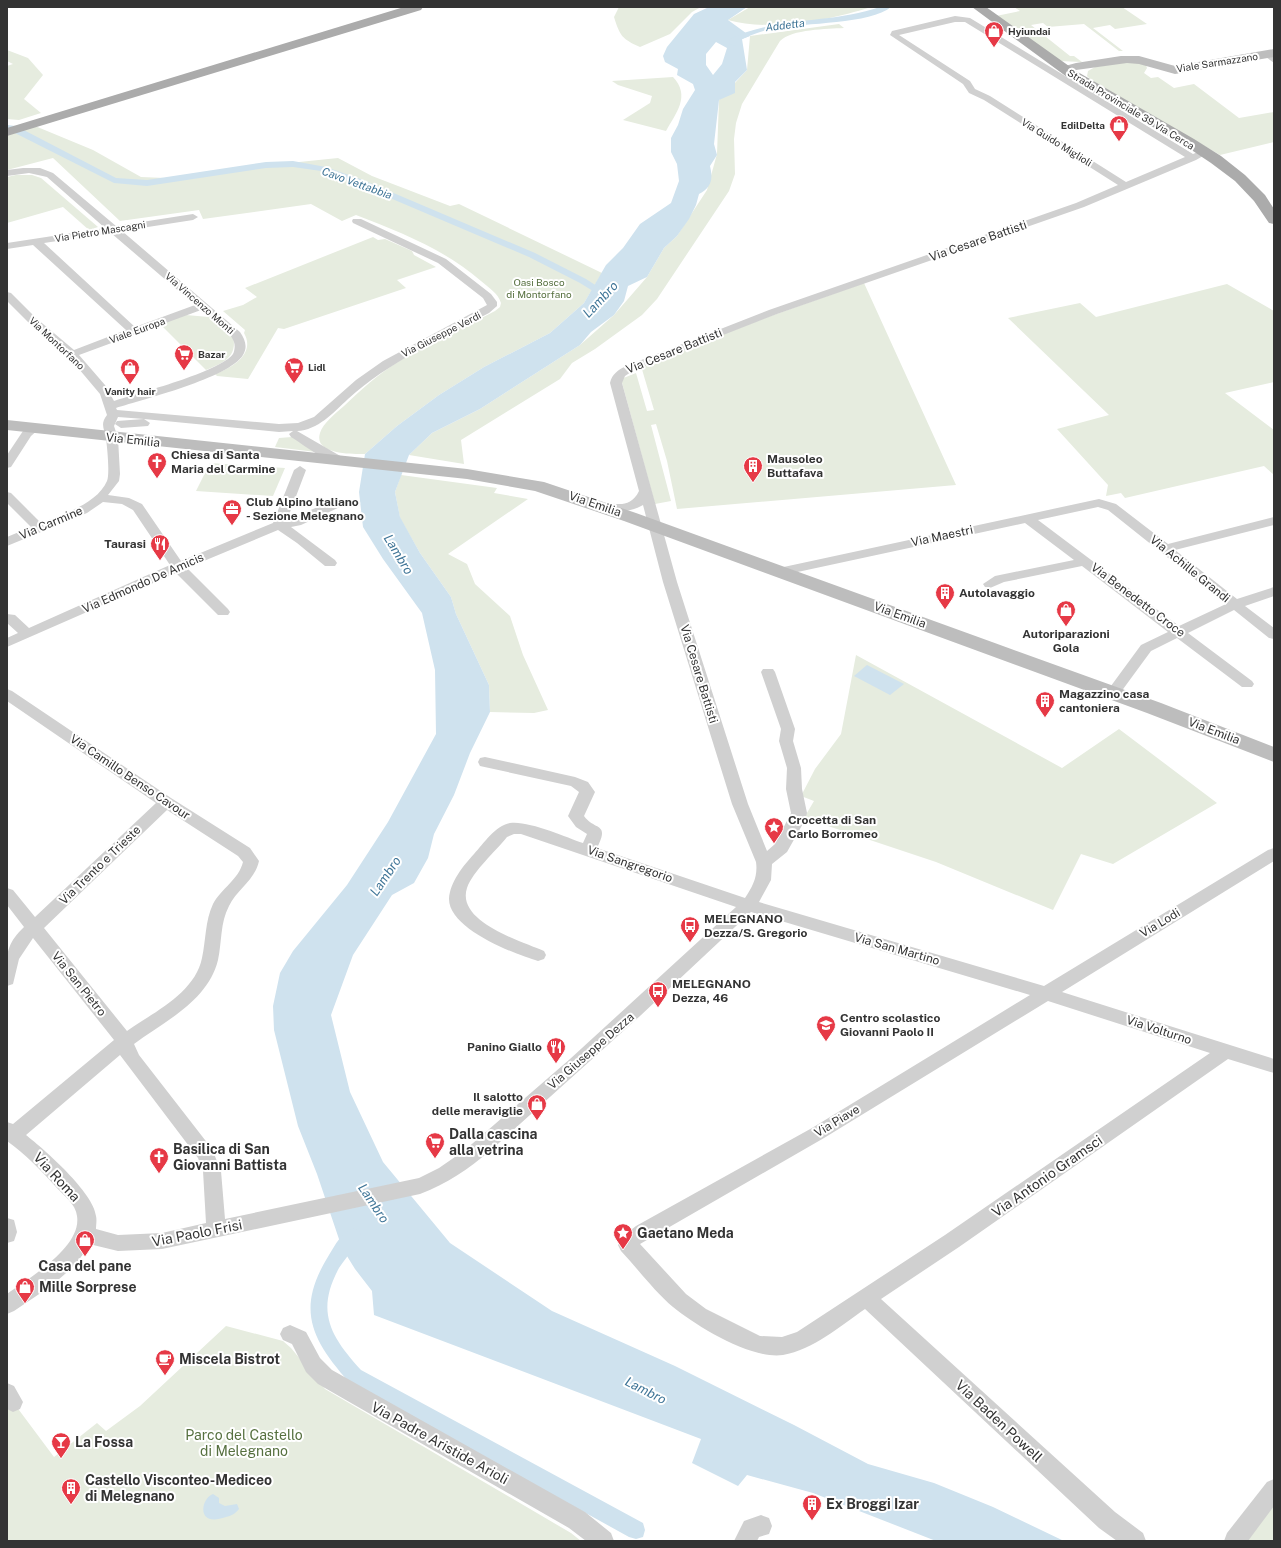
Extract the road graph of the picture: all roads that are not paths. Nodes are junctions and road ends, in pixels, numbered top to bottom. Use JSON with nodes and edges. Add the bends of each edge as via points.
{"nodes":[{"id":1,"x":417,"y":7,"type":"edge"},
{"id":2,"x":978,"y":7,"type":"edge"},
{"id":3,"x":1271,"y":56,"type":"edge"},
{"id":4,"x":1066,"y":70,"type":"junction"},
{"id":5,"x":7,"y":132,"type":"edge"},
{"id":6,"x":1194,"y":157,"type":"junction"},
{"id":7,"x":1225,"y":166,"type":"junction"},
{"id":8,"x":7,"y":173,"type":"edge"},
{"id":9,"x":1126,"y":186,"type":"junction"},
{"id":10,"x":194,"y":217,"type":"dead end"},
{"id":11,"x":1274,"y":220,"type":"edge"},
{"id":12,"x":357,"y":221,"type":"dead end"},
{"id":13,"x":114,"y":229,"type":"junction"},
{"id":14,"x":35,"y":242,"type":"junction"},
{"id":15,"x":7,"y":246,"type":"edge"},
{"id":16,"x":7,"y":295,"type":"edge"},
{"id":17,"x":202,"y":306,"type":"junction"},
{"id":18,"x":133,"y":331,"type":"junction"},
{"id":19,"x":72,"y":354,"type":"junction"},
{"id":20,"x":113,"y":419,"type":"junction"},
{"id":21,"x":317,"y":423,"type":"junction"},
{"id":22,"x":7,"y":425,"type":"edge"},
{"id":23,"x":34,"y":428,"type":"junction"},
{"id":24,"x":295,"y":434,"type":"junction"},
{"id":25,"x":316,"y":446,"type":"junction"},
{"id":26,"x":350,"y":462,"type":"junction"},
{"id":27,"x":7,"y":464,"type":"edge"},
{"id":28,"x":300,"y":470,"type":"dead end"},
{"id":29,"x":645,"y":491,"type":"junction"},
{"id":30,"x":7,"y":496,"type":"edge"},
{"id":31,"x":100,"y":498,"type":"junction"},
{"id":32,"x":336,"y":504,"type":"dead end"},
{"id":33,"x":1106,"y":504,"type":"joint"},
{"id":34,"x":602,"y":507,"type":"junction"},
{"id":35,"x":1027,"y":518,"type":"junction"},
{"id":36,"x":1274,"y":521,"type":"edge"},
{"id":37,"x":279,"y":524,"type":"junction"},
{"id":38,"x":654,"y":526,"type":"junction"},
{"id":39,"x":40,"y":529,"type":"junction"},
{"id":40,"x":7,"y":542,"type":"edge"},
{"id":41,"x":1165,"y":549,"type":"junction"},
{"id":42,"x":1085,"y":560,"type":"junction"},
{"id":43,"x":330,"y":563,"type":"dead end"},
{"id":44,"x":178,"y":567,"type":"junction"},
{"id":45,"x":779,"y":572,"type":"junction"},
{"id":46,"x":990,"y":584,"type":"dead end"},
{"id":47,"x":1274,"y":591,"type":"edge"},
{"id":48,"x":1234,"y":605,"type":"junction"},
{"id":49,"x":223,"y":612,"type":"dead end"},
{"id":50,"x":10,"y":618,"type":"dead end"},
{"id":51,"x":1178,"y":631,"type":"junction"},
{"id":52,"x":28,"y":634,"type":"junction"},
{"id":53,"x":1274,"y":635,"type":"edge"},
{"id":54,"x":7,"y":644,"type":"edge"},
{"id":55,"x":768,"y":672,"type":"dead end"},
{"id":56,"x":1247,"y":684,"type":"dead end"},
{"id":57,"x":1113,"y":693,"type":"junction"},
{"id":58,"x":10,"y":700,"type":"edge"},
{"id":59,"x":1154,"y":708,"type":"junction"},
{"id":60,"x":1274,"y":748,"type":"edge"},
{"id":61,"x":1274,"y":755,"type":"edge"},
{"id":62,"x":485,"y":762,"type":"dead end"},
{"id":63,"x":166,"y":802,"type":"junction"},
{"id":64,"x":588,"y":849,"type":"junction"},
{"id":65,"x":1274,"y":854,"type":"edge"},
{"id":66,"x":764,"y":862,"type":"junction"},
{"id":67,"x":7,"y":894,"type":"edge"},
{"id":68,"x":748,"y":905,"type":"junction"},
{"id":69,"x":34,"y":928,"type":"junction"},
{"id":70,"x":538,"y":955,"type":"dead end"},
{"id":71,"x":7,"y":979,"type":"edge"},
{"id":72,"x":1045,"y":992,"type":"junction"},
{"id":73,"x":125,"y":1041,"type":"junction"},
{"id":74,"x":1226,"y":1051,"type":"junction"},
{"id":75,"x":1274,"y":1066,"type":"edge"},
{"id":76,"x":10,"y":1132,"type":"edge"},
{"id":77,"x":309,"y":1210,"type":"joint"},
{"id":78,"x":7,"y":1226,"type":"edge"},
{"id":79,"x":216,"y":1230,"type":"junction"},
{"id":80,"x":85,"y":1234,"type":"junction"},
{"id":81,"x":7,"y":1235,"type":"edge"},
{"id":82,"x":628,"y":1245,"type":"joint"},
{"id":83,"x":866,"y":1298,"type":"junction"},
{"id":84,"x":7,"y":1305,"type":"edge"},
{"id":85,"x":290,"y":1334,"type":"dead end"},
{"id":86,"x":1274,"y":1489,"type":"edge"},
{"id":87,"x":761,"y":1526,"type":"dead end"},
{"id":88,"x":602,"y":1541,"type":"edge"},
{"id":89,"x":745,"y":1541,"type":"edge"},
{"id":90,"x":1135,"y":1541,"type":"edge"},
{"id":91,"x":1235,"y":1541,"type":"edge"}],
"edges":[{"from":1,"to":5,"type":"main road"},
{"from":2,"to":4,"type":"main road","name":"Strada Provinciale 39 Via Cerca"},
{"from":3,"to":4,"type":"street","name":"Viale Sarmazzano","via":[[1175,70],[1133,59]]},
{"from":4,"to":6,"type":"main road","name":"Strada Provinciale 39 Via Cerca"},
{"from":6,"to":7,"type":"main road","name":"Strada Provinciale 39 Via Cerca"},
{"from":6,"to":7,"type":"street","name":"Via Cesare Battisti"},
{"from":6,"to":9,"type":"street","name":"Via Cesare Battisti"},
{"from":6,"to":9,"type":"street","name":"Via Guido Miglioli","via":[[967,20],[955,19],[895,33],[894,35],[967,82],[969,90],[987,98]]},
{"from":7,"to":11,"type":"main road","name":"Strada Provinciale 39 Via Cerca","via":[[1255,192]]},
{"from":8,"to":13,"type":"street","name":"Via Vincenzo Monti","via":[[46,173]]},
{"from":9,"to":29,"type":"street","name":"Via Cesare Battisti","via":[[1076,207],[773,312],[621,373],[616,382]]},
{"from":10,"to":13,"type":"street","name":"Via Pietro Mascagni"},
{"from":12,"to":21,"type":"street","name":"Via Giuseppe Verdi","via":[[431,254],[487,296],[492,304],[485,311],[382,366],[356,385]]},
{"from":13,"to":14,"type":"street","name":"Via Pietro Mascagni"},
{"from":13,"to":17,"type":"street","name":"Via Vincenzo Monti"},
{"from":14,"to":15,"type":"street","name":"Via Pietro Mascagni"},
{"from":14,"to":18,"type":"street"},
{"from":16,"to":19,"type":"street","name":"Via Montorfano"},
{"from":17,"to":18,"type":"street","name":"Viale Europa"},
{"from":17,"to":20,"type":"street","name":"Via Vincenzo Monti","via":[[238,338],[240,346],[237,355],[219,368]]},
{"from":18,"to":19,"type":"street","name":"Viale Europa"},
{"from":19,"to":20,"type":"street","name":"Via Montorfano","via":[[104,390]]},
{"from":20,"to":21,"type":"street","via":[[286,428]]},
{"from":20,"to":23,"type":"street","name":"Via Emilia"},
{"from":20,"to":24,"type":"street","via":[[258,435]]},
{"from":20,"to":26,"type":"street","name":"Via Emilia"},
{"from":20,"to":31,"type":"street","name":"Via Carmine","via":[[114,477]]},
{"from":21,"to":24,"type":"street"},
{"from":21,"to":25,"type":"street","via":[[312,440]]},
{"from":22,"to":23,"type":"street","name":"Via Emilia"},
{"from":23,"to":27,"type":"street"},
{"from":24,"to":25,"type":"street"},
{"from":25,"to":26,"type":"street","via":[[334,458]]},
{"from":26,"to":34,"type":"street","name":"Via Emilia","via":[[482,476],[523,483],[555,490]]},
{"from":28,"to":37,"type":"street"},
{"from":29,"to":34,"type":"street","via":[[640,502],[630,507]]},
{"from":29,"to":38,"type":"street","name":"Via Cesare Battisti"},
{"from":30,"to":39,"type":"street"},
{"from":31,"to":39,"type":"street","name":"Via Carmine","via":[[83,510]]},
{"from":31,"to":44,"type":"street","via":[[125,501],[138,507]]},
{"from":32,"to":37,"type":"street","name":"Via Edmondo De Amicis","via":[[296,522]]},
{"from":33,"to":35,"type":"street","name":"Via Maestri","via":[[1092,504]]},
{"from":33,"to":41,"type":"street","name":"Via Achille Grandi"},
{"from":34,"to":38,"type":"street","name":"Via Emilia"},
{"from":35,"to":42,"type":"street","name":"Via Benedetto Croce"},
{"from":35,"to":45,"type":"street","name":"Via Maestri"},
{"from":36,"to":41,"type":"street"},
{"from":37,"to":43,"type":"street"},
{"from":37,"to":44,"type":"street","name":"Via Edmondo De Amicis"},
{"from":38,"to":45,"type":"street","name":"Via Emilia"},
{"from":38,"to":66,"type":"street","name":"Via Cesare Battisti","via":[[740,804]]},
{"from":39,"to":40,"type":"street","name":"Via Carmine"},
{"from":41,"to":48,"type":"street","name":"Via Achille Grandi"},
{"from":42,"to":46,"type":"street","via":[[1000,579]]},
{"from":42,"to":51,"type":"street","name":"Via Benedetto Croce"},
{"from":44,"to":49,"type":"street"},
{"from":44,"to":52,"type":"street","name":"Via Edmondo De Amicis"},
{"from":45,"to":57,"type":"street","name":"Via Emilia"},
{"from":47,"to":48,"type":"street"},
{"from":48,"to":51,"type":"street"},
{"from":48,"to":53,"type":"street","name":"Via Achille Grandi"},
{"from":50,"to":52,"type":"street"},
{"from":51,"to":56,"type":"street","name":"Via Benedetto Croce"},
{"from":51,"to":57,"type":"street","via":[[1146,648]]},
{"from":52,"to":54,"type":"street","name":"Via Edmondo De Amicis"},
{"from":55,"to":66,"type":"street","via":[[788,729],[786,741],[794,768],[794,789],[799,813],[786,841]]},
{"from":57,"to":59,"type":"street","name":"Via Emilia"},
{"from":58,"to":63,"type":"street","name":"Via Camillo Benso Cavour"},
{"from":59,"to":60,"type":"street","name":"Via Emilia"},
{"from":59,"to":61,"type":"street","name":"Via Emilia"},
{"from":62,"to":64,"type":"street","via":[[584,786],[587,792],[576,816],[581,823],[595,831]]},
{"from":63,"to":69,"type":"street","name":"Via Trento e Trieste"},
{"from":63,"to":73,"type":"street","name":"Via Camillo Benso Cavour","via":[[244,852],[251,861],[248,870],[224,899],[218,911],[209,964],[201,981],[182,1000]]},
{"from":64,"to":68,"type":"street","name":"Via Sangregorio"},
{"from":64,"to":70,"type":"street","name":"Via Sangregorio","via":[[522,828],[511,828],[502,833],[464,879],[458,891],[458,901],[463,914],[477,926]]},
{"from":65,"to":72,"type":"street","name":"Via Lodi"},
{"from":66,"to":68,"type":"street","name":"Via Cesare Battisti","via":[[763,880]]},
{"from":67,"to":69,"type":"street","name":"Via San Pietro"},
{"from":68,"to":72,"type":"street","name":"Via San Martino"},
{"from":68,"to":77,"type":"street","name":"Via Giuseppe Dezza","via":[[600,1045],[443,1176],[424,1185]]},
{"from":69,"to":71,"type":"street","name":"Via Trento e Trieste","via":[[15,949]]},
{"from":69,"to":73,"type":"street","name":"Via San Pietro"},
{"from":72,"to":74,"type":"street","name":"Via Volturno"},
{"from":72,"to":82,"type":"street","name":"Via Piave","via":[[812,1136],[643,1232]]},
{"from":73,"to":76,"type":"street"},
{"from":73,"to":79,"type":"street","name":"Via San Pietro","via":[[125,1048],[206,1154],[212,1176]]},
{"from":74,"to":75,"type":"street","name":"Via Volturno"},
{"from":74,"to":83,"type":"street","name":"Via Antonio Gramsci"},
{"from":76,"to":80,"type":"street","name":"Via Roma","via":[[50,1167],[81,1202],[87,1217]]},
{"from":77,"to":79,"type":"street","name":"Via Paolo Frisi"},
{"from":78,"to":81,"type":"street"},
{"from":79,"to":80,"type":"street","name":"Via Paolo Frisi","via":[[141,1243],[112,1242]]},
{"from":80,"to":84,"type":"street","via":[[72,1254]]},
{"from":82,"to":83,"type":"street","name":"Via Antonio Gramsci","via":[[688,1308],[740,1337],[765,1346],[782,1346],[802,1340]]},
{"from":83,"to":90,"type":"street","name":"Via Baden Powell","via":[[1094,1508]]},
{"from":85,"to":88,"type":"street","name":"Via Padre Aristide Arioli","via":[[299,1338],[313,1365],[325,1377],[577,1520]]},
{"from":86,"to":91,"type":"street"},
{"from":87,"to":89,"type":"street","via":[[752,1529]]}]}
